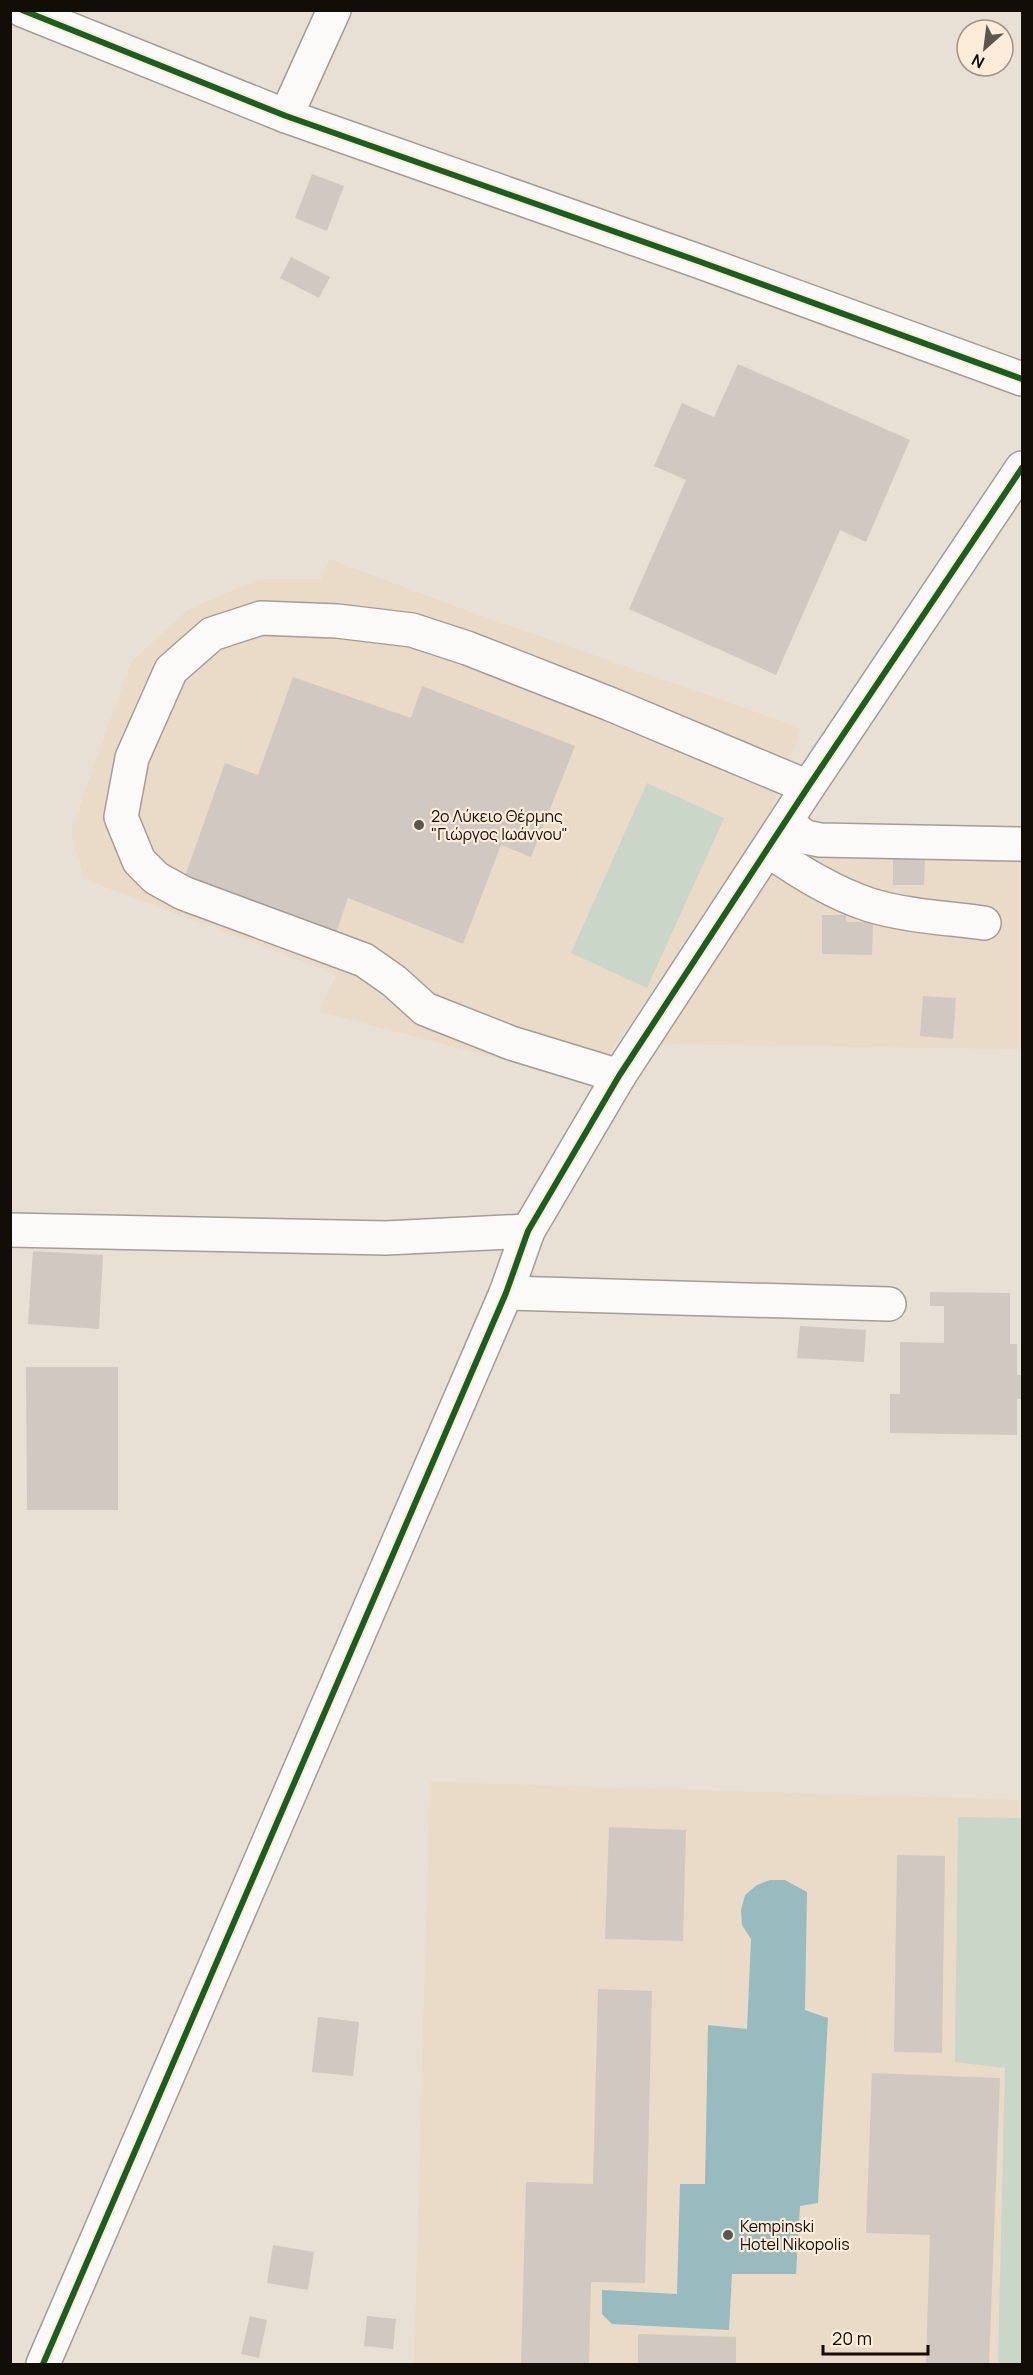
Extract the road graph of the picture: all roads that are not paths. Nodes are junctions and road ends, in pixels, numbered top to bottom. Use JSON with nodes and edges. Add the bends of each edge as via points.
{"nodes":[{"id":1,"x":22,"y":10,"type":"edge"},
{"id":2,"x":334,"y":10,"type":"edge"},
{"id":3,"x":286,"y":116,"type":"junction"},
{"id":4,"x":1023,"y":380,"type":"edge"},
{"id":5,"x":1023,"y":468,"type":"edge"},
{"id":6,"x":808,"y":787,"type":"junction"},
{"id":7,"x":786,"y":822,"type":"junction"},
{"id":8,"x":1023,"y":844,"type":"edge"},
{"id":9,"x":768,"y":850,"type":"junction"},
{"id":10,"x":984,"y":923,"type":"dead end"},
{"id":11,"x":619,"y":1076,"type":"junction"},
{"id":12,"x":10,"y":1230,"type":"edge"},
{"id":13,"x":528,"y":1231,"type":"junction"},
{"id":14,"x":506,"y":1293,"type":"junction"},
{"id":15,"x":889,"y":1304,"type":"dead end"},
{"id":16,"x":43,"y":2364,"type":"edge"}],
"edges":[{"from":1,"to":3,"type":"street"},
{"from":2,"to":3,"type":"street"},
{"from":3,"to":4,"type":"street"},
{"from":5,"to":6,"type":"street"},
{"from":6,"to":7,"type":"street"},
{"from":6,"to":11,"type":"street","via":[[610,704],[412,630],[337,621],[261,618],[212,634],[171,670],[132,758],[121,817],[139,861],[156,878],[183,893],[364,960],[425,1009],[511,1043]]},
{"from":7,"to":8,"type":"street","via":[[805,837],[820,840]]},
{"from":7,"to":9,"type":"street"},
{"from":9,"to":10,"type":"street","via":[[802,873],[871,905]]},
{"from":9,"to":11,"type":"street"},
{"from":11,"to":13,"type":"street"},
{"from":12,"to":13,"type":"street","via":[[386,1238]]},
{"from":13,"to":14,"type":"street"},
{"from":14,"to":15,"type":"street"},
{"from":14,"to":16,"type":"street"}]}
